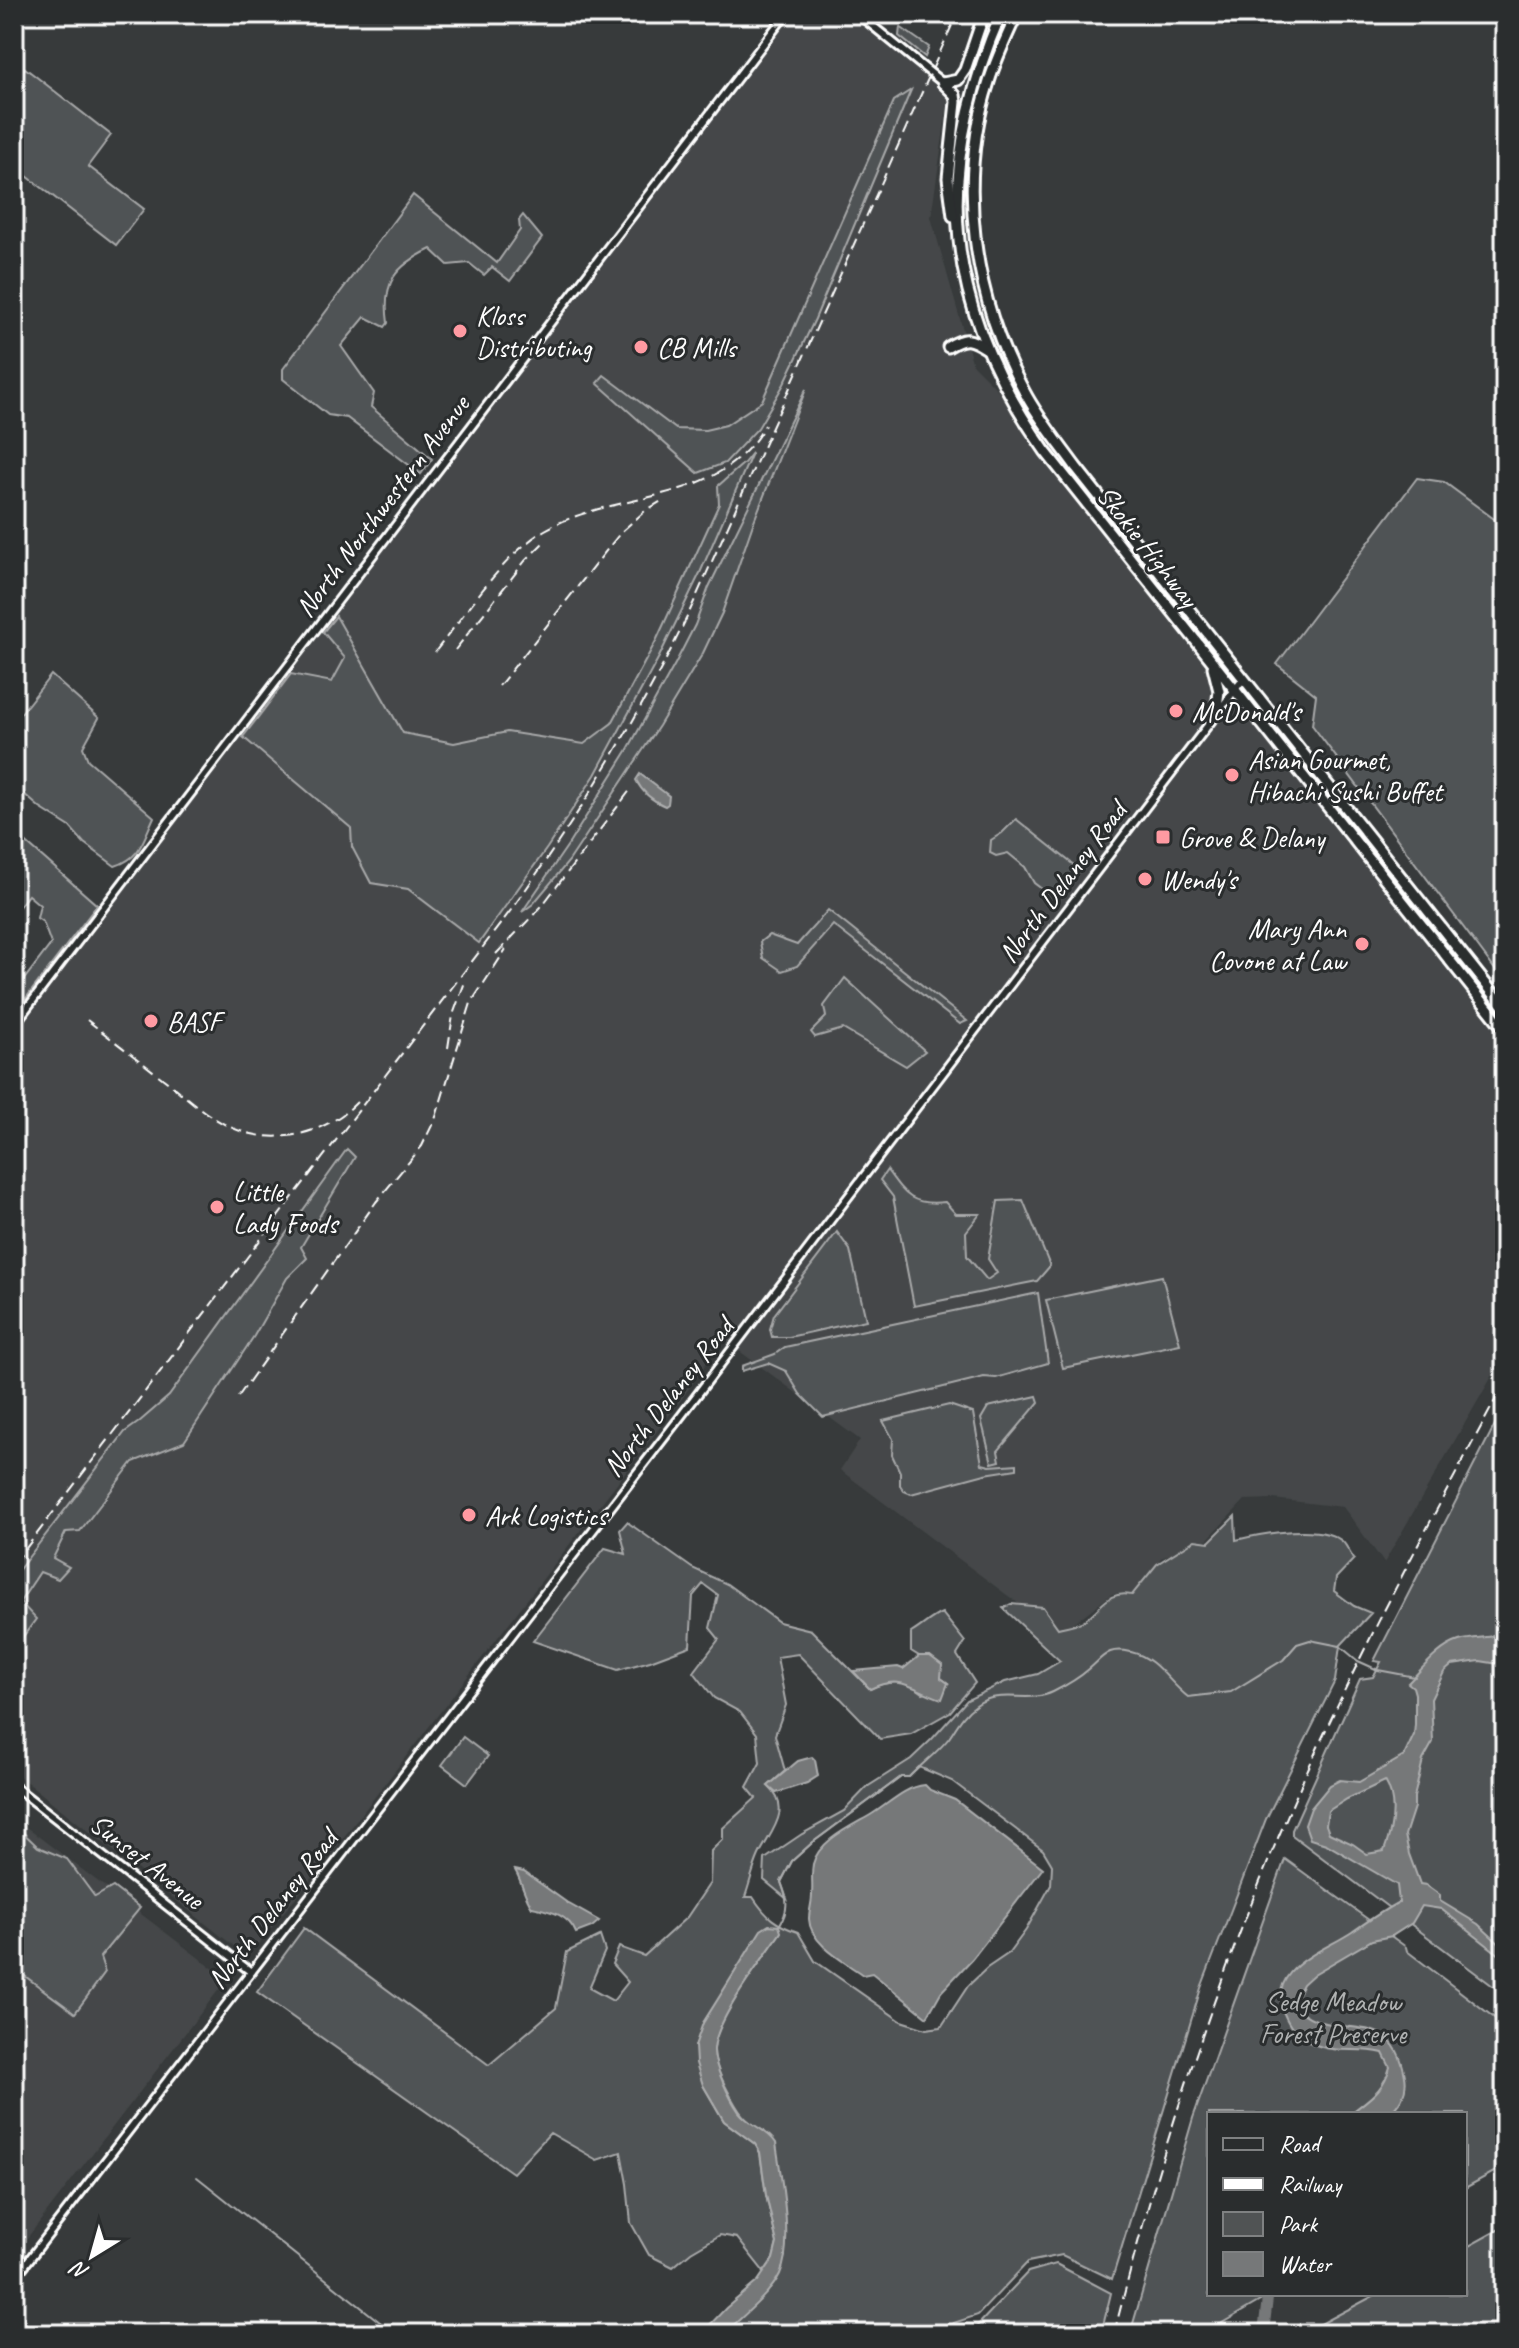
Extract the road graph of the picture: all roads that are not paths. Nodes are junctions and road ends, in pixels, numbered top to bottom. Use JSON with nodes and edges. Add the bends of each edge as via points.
{"nodes":[{"id":1,"x":786,"y":14,"type":"edge"},
{"id":2,"x":858,"y":14,"type":"edge"},
{"id":3,"x":984,"y":14,"type":"edge"},
{"id":4,"x":994,"y":14,"type":"edge"},
{"id":5,"x":1001,"y":14,"type":"edge"},
{"id":6,"x":1020,"y":14,"type":"edge"},
{"id":7,"x":1495,"y":14,"type":"edge"},
{"id":8,"x":1505,"y":21,"type":"edge"},
{"id":9,"x":943,"y":83,"type":"junction"},
{"id":10,"x":973,"y":88,"type":"junction"},
{"id":11,"x":961,"y":259,"type":"junction"},
{"id":12,"x":948,"y":347,"type":"dead end"},
{"id":13,"x":987,"y":349,"type":"junction"},
{"id":14,"x":1211,"y":660,"type":"junction"},
{"id":15,"x":1244,"y":678,"type":"junction"},
{"id":16,"x":1235,"y":691,"type":"junction"},
{"id":17,"x":1216,"y":715,"type":"junction"},
{"id":18,"x":1505,"y":1008,"type":"edge"},
{"id":19,"x":14,"y":1025,"type":"edge"},
{"id":20,"x":1505,"y":1030,"type":"edge"},
{"id":21,"x":14,"y":1786,"type":"edge"},
{"id":22,"x":251,"y":1972,"type":"junction"},
{"id":23,"x":14,"y":2279,"type":"edge"}],
"edges":[{"from":1,"to":19,"type":"street","name":"North Northwestern Avenue"},
{"from":2,"to":9,"type":"street"},
{"from":3,"to":9,"type":"highway","via":[[965,70],[958,80]]},
{"from":4,"to":10,"type":"highway"},
{"from":5,"to":10,"type":"highway","name":"Skokie Highway"},
{"from":6,"to":15,"type":"highway","name":"Skokie Highway","via":[[988,85],[974,165],[977,249],[1004,351],[1054,436]]},
{"from":7,"to":8,"type":"main road"},
{"from":9,"to":11,"type":"highway","via":[[956,102],[948,178]]},
{"from":10,"to":11,"type":"highway","name":"Skokie Highway","via":[[959,165]]},
{"from":11,"to":13,"type":"highway","name":"Skokie Highway"},
{"from":12,"to":13,"type":"highway","via":[[967,339]]},
{"from":13,"to":14,"type":"highway","name":"Skokie Highway","via":[[1015,407],[1045,451]]},
{"from":14,"to":16,"type":"highway","name":"Skokie Highway"},
{"from":14,"to":17,"type":"highway","via":[[1219,691]]},
{"from":15,"to":16,"type":"street","name":"North Delaney Road"},
{"from":15,"to":18,"type":"highway","name":"Skokie Highway"},
{"from":16,"to":17,"type":"street","name":"North Delaney Road"},
{"from":16,"to":20,"type":"highway","name":"Skokie Highway"},
{"from":17,"to":22,"type":"street","name":"North Delaney Road"},
{"from":21,"to":22,"type":"street","name":"Sunset Avenue"},
{"from":22,"to":23,"type":"street","name":"North Delaney Road"}]}
